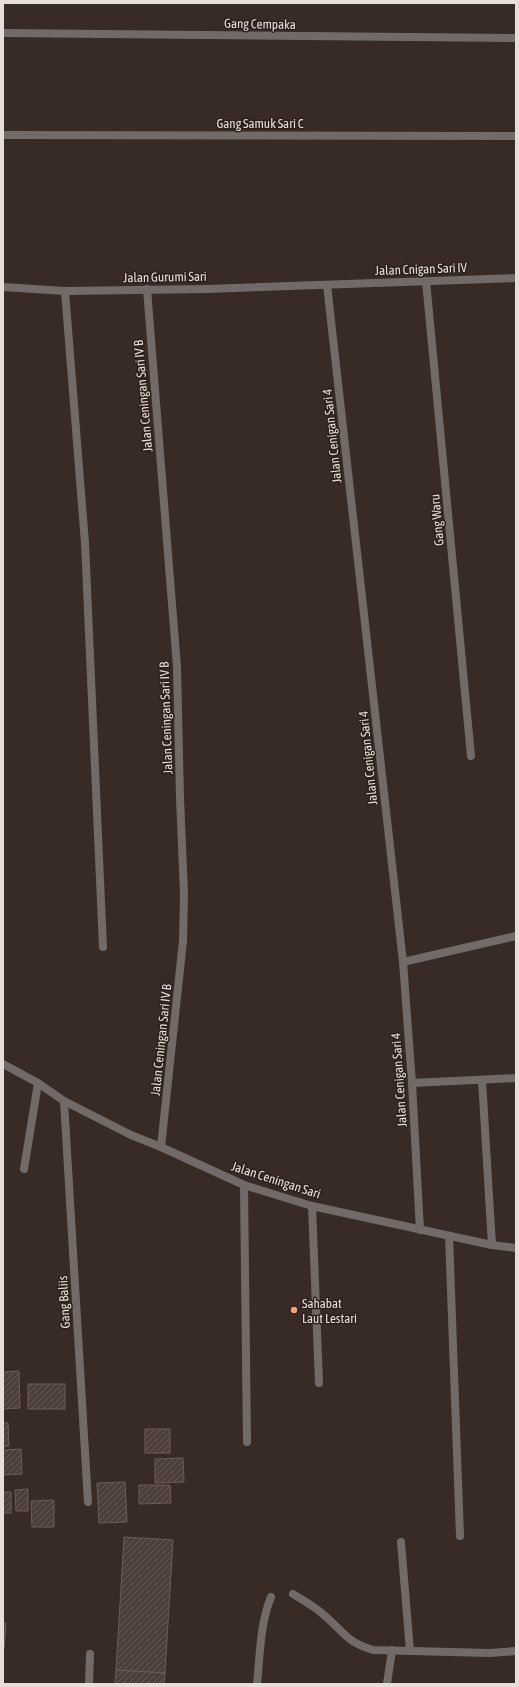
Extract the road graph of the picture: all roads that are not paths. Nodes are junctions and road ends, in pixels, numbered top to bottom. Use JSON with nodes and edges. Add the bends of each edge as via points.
{"nodes":[{"id":1,"x":3,"y":33,"type":"edge"},
{"id":2,"x":516,"y":38,"type":"edge"},
{"id":3,"x":3,"y":135,"type":"edge"},
{"id":4,"x":516,"y":136,"type":"edge"},
{"id":5,"x":516,"y":278,"type":"edge"},
{"id":6,"x":426,"y":281,"type":"junction"},
{"id":7,"x":327,"y":285,"type":"junction"},
{"id":8,"x":3,"y":287,"type":"edge"},
{"id":9,"x":147,"y":289,"type":"junction"},
{"id":10,"x":64,"y":291,"type":"junction"},
{"id":11,"x":471,"y":756,"type":"dead end"},
{"id":12,"x":516,"y":936,"type":"edge"},
{"id":13,"x":103,"y":948,"type":"dead end"},
{"id":14,"x":403,"y":962,"type":"junction"},
{"id":15,"x":3,"y":1064,"type":"edge"},
{"id":16,"x":516,"y":1078,"type":"edge"},
{"id":17,"x":482,"y":1080,"type":"junction"},
{"id":18,"x":38,"y":1083,"type":"junction"},
{"id":19,"x":412,"y":1083,"type":"junction"},
{"id":20,"x":64,"y":1101,"type":"junction"},
{"id":21,"x":161,"y":1147,"type":"junction"},
{"id":22,"x":24,"y":1169,"type":"dead end"},
{"id":23,"x":244,"y":1185,"type":"junction"},
{"id":24,"x":312,"y":1206,"type":"junction"},
{"id":25,"x":420,"y":1230,"type":"junction"},
{"id":26,"x":449,"y":1236,"type":"junction"},
{"id":27,"x":492,"y":1245,"type":"junction"},
{"id":28,"x":516,"y":1248,"type":"edge"},
{"id":29,"x":319,"y":1383,"type":"dead end"},
{"id":30,"x":247,"y":1442,"type":"dead end"},
{"id":31,"x":88,"y":1502,"type":"dead end"},
{"id":32,"x":460,"y":1536,"type":"dead end"},
{"id":33,"x":401,"y":1542,"type":"dead end"},
{"id":34,"x":293,"y":1594,"type":"dead end"},
{"id":35,"x":271,"y":1597,"type":"dead end"},
{"id":36,"x":392,"y":1650,"type":"junction"},
{"id":37,"x":410,"y":1651,"type":"junction"},
{"id":38,"x":516,"y":1651,"type":"edge"},
{"id":39,"x":90,"y":1654,"type":"dead end"},
{"id":40,"x":89,"y":1684,"type":"edge"},
{"id":41,"x":257,"y":1684,"type":"edge"},
{"id":42,"x":387,"y":1684,"type":"edge"}],
"edges":[{"from":1,"to":2,"type":"street","name":"Gang Cempaka"},
{"from":3,"to":4,"type":"street","name":"Gang Samuk Sari C"},
{"from":5,"to":6,"type":"street","name":"Jalan Cnigan Sari IV"},
{"from":6,"to":7,"type":"street","name":"Jalan Cnigan Sari IV"},
{"from":6,"to":11,"type":"street","name":"Gang Waru"},
{"from":7,"to":9,"type":"street","name":"Jalan Gurumi Sari"},
{"from":7,"to":14,"type":"street","name":"Jalan Cenigan Sari 4"},
{"from":8,"to":10,"type":"street","name":"Jalan Gurumi Sari"},
{"from":9,"to":10,"type":"street","name":"Jalan Gurumi Sari"},
{"from":9,"to":21,"type":"street","name":"Jalan Ceningan Sari IV B","via":[[177,667],[184,894],[182,956]]},
{"from":10,"to":13,"type":"street","via":[[85,543]]},
{"from":12,"to":14,"type":"street"},
{"from":14,"to":19,"type":"street","name":"Jalan Cenigan Sari 4"},
{"from":15,"to":18,"type":"street","name":"Jalan Ceningan Sari"},
{"from":16,"to":17,"type":"street"},
{"from":17,"to":19,"type":"street"},
{"from":17,"to":27,"type":"street"},
{"from":18,"to":20,"type":"street","name":"Jalan Ceningan Sari"},
{"from":18,"to":22,"type":"street"},
{"from":19,"to":25,"type":"street","name":"Jalan Cenigan Sari 4"},
{"from":20,"to":21,"type":"street","name":"Jalan Ceningan Sari","via":[[131,1135]]},
{"from":20,"to":31,"type":"street","name":"Gang Baliis"},
{"from":21,"to":23,"type":"street","name":"Jalan Ceningan Sari"},
{"from":23,"to":24,"type":"street","name":"Jalan Ceningan Sari"},
{"from":23,"to":30,"type":"street"},
{"from":24,"to":25,"type":"street","name":"Jalan Ceningan Sari"},
{"from":24,"to":29,"type":"street"},
{"from":25,"to":26,"type":"street","name":"Jalan Ceningan Sari"},
{"from":26,"to":27,"type":"street","name":"Jalan Ceningan Sari"},
{"from":26,"to":32,"type":"street"},
{"from":27,"to":28,"type":"street","name":"Jalan Ceningan Sari"},
{"from":33,"to":37,"type":"street"},
{"from":34,"to":36,"type":"street","via":[[324,1615],[358,1646],[372,1650]]},
{"from":35,"to":41,"type":"street","via":[[261,1639]]},
{"from":36,"to":37,"type":"street"},
{"from":36,"to":42,"type":"street"},
{"from":37,"to":38,"type":"street"},
{"from":39,"to":40,"type":"street"}]}
